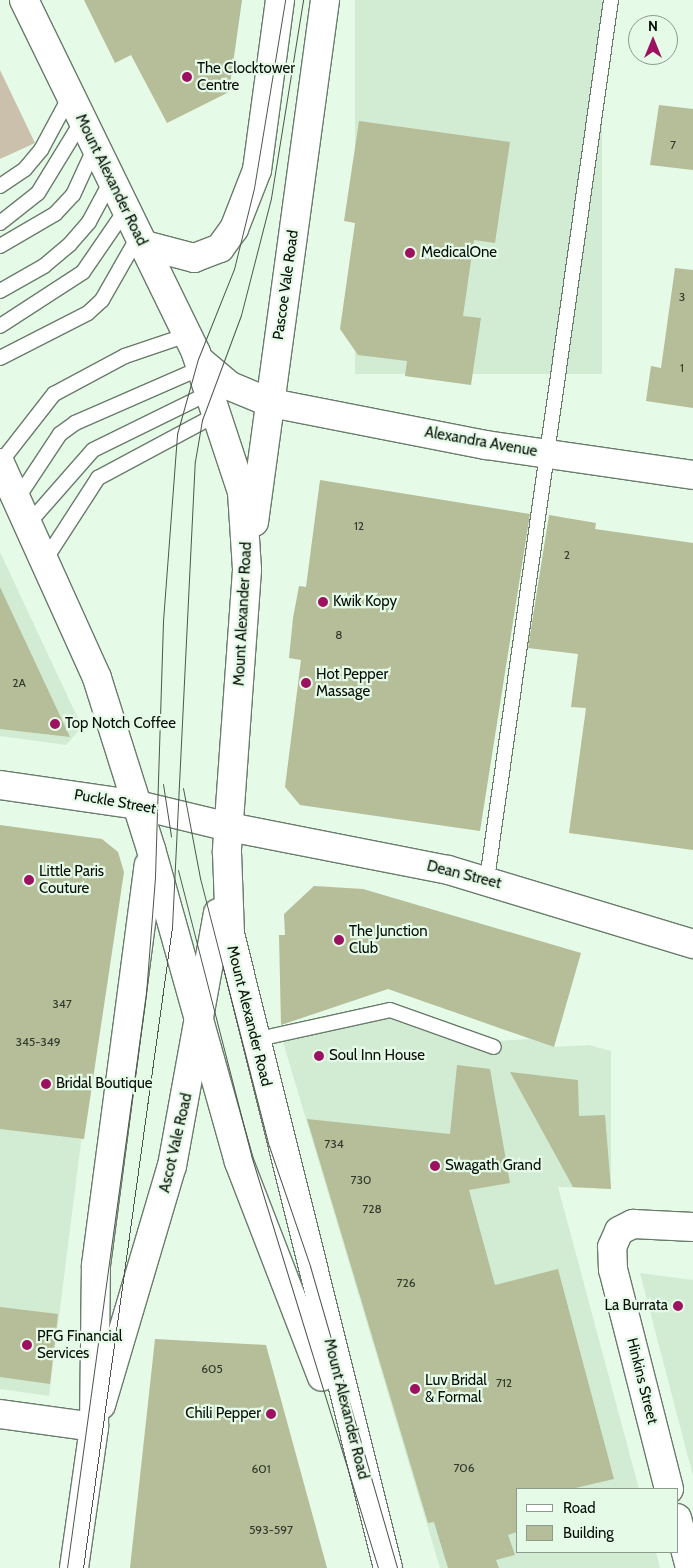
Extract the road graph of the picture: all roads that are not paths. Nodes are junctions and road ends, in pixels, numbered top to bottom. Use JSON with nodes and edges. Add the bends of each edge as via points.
{"nodes":[{"id":1,"x":24,"y":0,"type":"edge"},
{"id":2,"x":280,"y":0,"type":"edge"},
{"id":3,"x":325,"y":0,"type":"edge"},
{"id":4,"x":611,"y":0,"type":"edge"},
{"id":5,"x":70,"y":96,"type":"junction"},
{"id":6,"x":82,"y":121,"type":"junction"},
{"id":7,"x":95,"y":147,"type":"junction"},
{"id":8,"x":111,"y":181,"type":"junction"},
{"id":9,"x":0,"y":186,"type":"edge"},
{"id":10,"x":125,"y":211,"type":"junction"},
{"id":11,"x":0,"y":223,"type":"edge"},
{"id":12,"x":139,"y":240,"type":"junction"},
{"id":13,"x":0,"y":246,"type":"edge"},
{"id":14,"x":0,"y":291,"type":"edge"},
{"id":15,"x":0,"y":326,"type":"edge"},
{"id":16,"x":0,"y":358,"type":"edge"},
{"id":17,"x":203,"y":373,"type":"junction"},
{"id":18,"x":270,"y":404,"type":"junction"},
{"id":19,"x":544,"y":454,"type":"junction"},
{"id":20,"x":0,"y":463,"type":"edge"},
{"id":21,"x":693,"y":475,"type":"edge"},
{"id":22,"x":17,"y":498,"type":"junction"},
{"id":23,"x":28,"y":524,"type":"junction"},
{"id":24,"x":45,"y":560,"type":"junction"},
{"id":25,"x":248,"y":570,"type":"junction"},
{"id":26,"x":0,"y":785,"type":"edge"},
{"id":27,"x":138,"y":805,"type":"junction"},
{"id":28,"x":228,"y":839,"type":"junction"},
{"id":29,"x":151,"y":849,"type":"junction"},
{"id":30,"x":487,"y":880,"type":"junction"},
{"id":31,"x":693,"y":944,"type":"edge"},
{"id":32,"x":200,"y":1026,"type":"junction"},
{"id":33,"x":254,"y":1040,"type":"junction"},
{"id":34,"x":494,"y":1047,"type":"dead end"},
{"id":35,"x":693,"y":1227,"type":"edge"},
{"id":36,"x":0,"y":1414,"type":"edge"},
{"id":37,"x":94,"y":1426,"type":"junction"},
{"id":38,"x":670,"y":1488,"type":"edge"},
{"id":39,"x":678,"y":1522,"type":"edge"},
{"id":40,"x":385,"y":1558,"type":"edge"},
{"id":41,"x":74,"y":1568,"type":"edge"},
{"id":42,"x":690,"y":1568,"type":"edge"}],
"edges":[{"from":1,"to":5,"type":"main road","name":"Mount Alexander Road"},
{"from":2,"to":12,"type":"main road","via":[[257,170],[234,229],[220,248],[194,258]]},
{"from":3,"to":18,"type":"main road","name":"Pascoe Vale Road"},
{"from":4,"to":19,"type":"lane"},
{"from":5,"to":6,"type":"main road","name":"Mount Alexander Road"},
{"from":5,"to":9,"type":"lane","via":[[41,150],[26,169]]},
{"from":6,"to":7,"type":"main road","name":"Mount Alexander Road"},
{"from":6,"to":11,"type":"lane","via":[[38,193]]},
{"from":7,"to":8,"type":"main road","name":"Mount Alexander Road"},
{"from":7,"to":13,"type":"lane","via":[[72,195],[55,214]]},
{"from":8,"to":10,"type":"main road","name":"Mount Alexander Road"},
{"from":8,"to":14,"type":"lane","via":[[89,222],[70,244],[44,266]]},
{"from":10,"to":12,"type":"main road","name":"Mount Alexander Road"},
{"from":10,"to":15,"type":"lane","via":[[83,272]]},
{"from":12,"to":16,"type":"lane","via":[[102,300],[88,313]]},
{"from":12,"to":17,"type":"main road","name":"Mount Alexander Road"},
{"from":17,"to":18,"type":"main road","name":"Mount Alexander Road"},
{"from":17,"to":20,"type":"lane","via":[[125,356],[54,394]]},
{"from":17,"to":22,"type":"lane","via":[[76,423],[60,434]]},
{"from":17,"to":23,"type":"lane","via":[[93,450]]},
{"from":17,"to":24,"type":"lane","via":[[98,478]]},
{"from":17,"to":25,"type":"main road","name":"Mount Alexander Road","via":[[242,492]]},
{"from":18,"to":19,"type":"main road","name":"Alexandra Avenue"},
{"from":18,"to":25,"type":"main road","name":"Pascoe Vale Road"},
{"from":19,"to":21,"type":"main road","name":"Alexandra Avenue"},
{"from":19,"to":30,"type":"lane"},
{"from":20,"to":22,"type":"main road","name":"Mount Alexander Road"},
{"from":22,"to":23,"type":"main road","name":"Mount Alexander Road"},
{"from":23,"to":24,"type":"main road","name":"Mount Alexander Road"},
{"from":24,"to":27,"type":"main road","name":"Mount Alexander Road","via":[[86,647]]},
{"from":25,"to":28,"type":"main road","name":"Mount Alexander Road"},
{"from":26,"to":27,"type":"main road","name":"Puckle Street"},
{"from":27,"to":28,"type":"main road","name":"Puckle Street"},
{"from":27,"to":29,"type":"main road","name":"Mount Alexander Road"},
{"from":28,"to":30,"type":"main road","name":"Dean Street"},
{"from":28,"to":32,"type":"main road","name":"Ascot Vale Road"},
{"from":28,"to":33,"type":"main road","name":"Mount Alexander Road","via":[[230,934]]},
{"from":29,"to":32,"type":"main road","name":"Mount Alexander Road"},
{"from":29,"to":37,"type":"main road","name":"Ascot Vale Road","via":[[96,1265]]},
{"from":30,"to":31,"type":"main road","name":"Dean Street"},
{"from":32,"to":37,"type":"main road","name":"Ascot Vale Road","via":[[156,1226]]},
{"from":32,"to":40,"type":"main road","name":"Mount Alexander Road","via":[[239,1162],[316,1359]]},
{"from":33,"to":34,"type":"lane","via":[[390,1010]]},
{"from":33,"to":40,"type":"main road","name":"Mount Alexander Road"},
{"from":35,"to":38,"type":"main road","name":"Hinkins Street","via":[[633,1224],[619,1231],[612,1248],[613,1270]]},
{"from":36,"to":37,"type":"main road"},
{"from":37,"to":41,"type":"main road","name":"Ascot Vale Road"},
{"from":39,"to":42,"type":"main road"}]}
